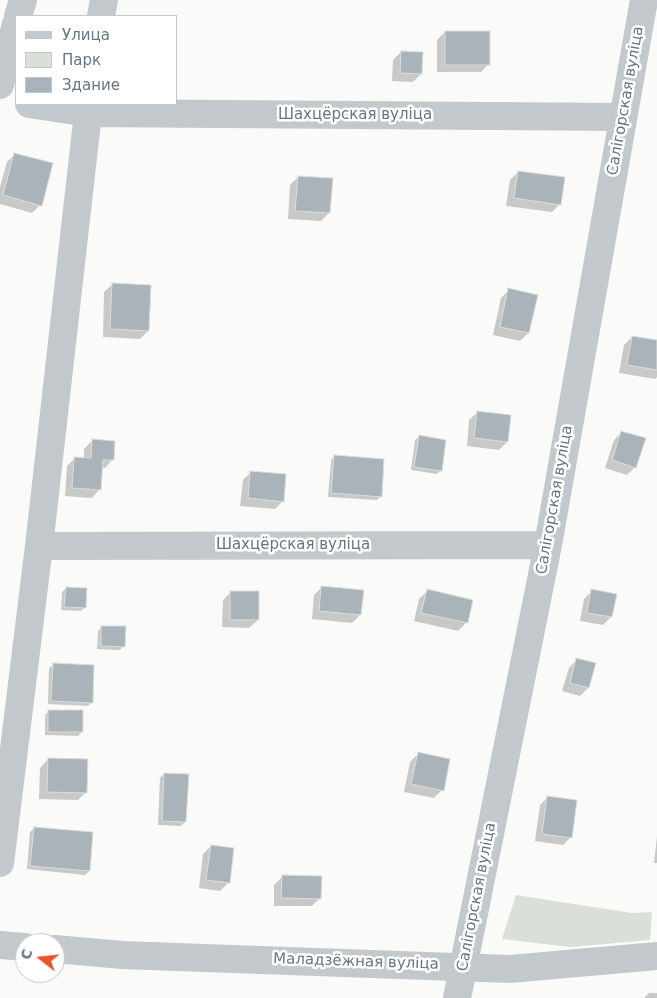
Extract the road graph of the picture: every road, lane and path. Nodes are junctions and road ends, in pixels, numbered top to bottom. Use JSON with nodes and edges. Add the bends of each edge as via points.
{"nodes":[{"id":1,"x":23,"y":0,"type":"edge"},
{"id":2,"x":104,"y":0,"type":"edge"},
{"id":3,"x":644,"y":0,"type":"edge"},
{"id":4,"x":18,"y":15,"type":"edge"},
{"id":5,"x":101,"y":15,"type":"edge"},
{"id":6,"x":15,"y":28,"type":"edge"},
{"id":7,"x":0,"y":84,"type":"edge"},
{"id":8,"x":0,"y":99,"type":"edge"},
{"id":9,"x":15,"y":102,"type":"edge"},
{"id":10,"x":44,"y":105,"type":"edge"},
{"id":11,"x":88,"y":108,"type":"edge"},
{"id":12,"x":623,"y":117,"type":"junction"},
{"id":13,"x":548,"y":545,"type":"junction"},
{"id":14,"x":39,"y":546,"type":"junction"},
{"id":15,"x":0,"y":863,"type":"edge"},
{"id":16,"x":0,"y":945,"type":"edge"},
{"id":17,"x":15,"y":946,"type":"edge"},
{"id":18,"x":65,"y":950,"type":"edge"},
{"id":19,"x":657,"y":956,"type":"edge"},
{"id":20,"x":463,"y":966,"type":"junction"},
{"id":21,"x":457,"y":998,"type":"edge"}],
"edges":[{"from":1,"to":4,"type":"street"},
{"from":2,"to":5,"type":"street"},
{"from":3,"to":12,"type":"street","name":"Салігорская вуліца"},
{"from":6,"to":7,"type":"street"},
{"from":8,"to":9,"type":"street"},
{"from":10,"to":11,"type":"street","name":"Шахцёрская вуліца"},
{"from":11,"to":12,"type":"street","name":"Шахцёрская вуліца"},
{"from":11,"to":14,"type":"street"},
{"from":12,"to":13,"type":"street","name":"Салігорская вуліца"},
{"from":13,"to":14,"type":"street","name":"Шахцёрская вуліца"},
{"from":13,"to":20,"type":"street","name":"Салігорская вуліца"},
{"from":14,"to":15,"type":"street"},
{"from":16,"to":17,"type":"street"},
{"from":18,"to":20,"type":"street","name":"Маладзёжная вуліца","via":[[122,955]]},
{"from":19,"to":20,"type":"street","name":"Маладзёжная вуліца","via":[[510,969]]},
{"from":20,"to":21,"type":"street","name":"Салігорская вуліца"}]}
